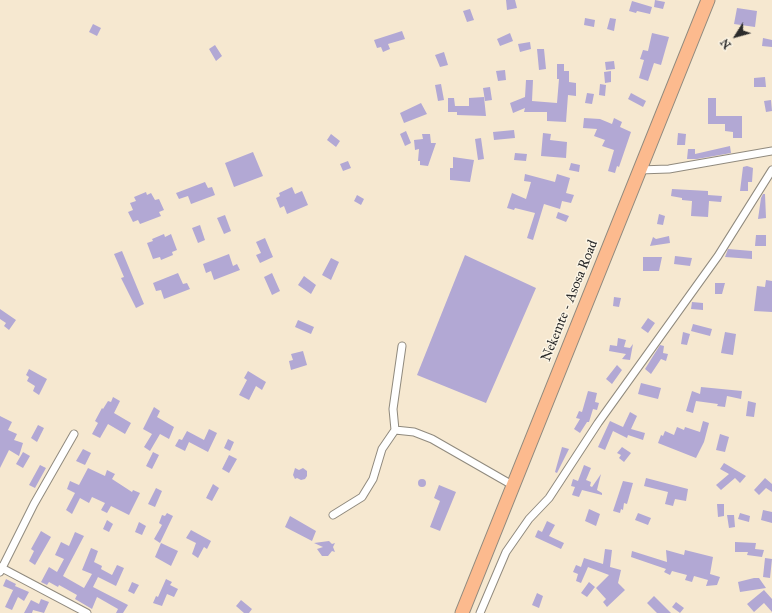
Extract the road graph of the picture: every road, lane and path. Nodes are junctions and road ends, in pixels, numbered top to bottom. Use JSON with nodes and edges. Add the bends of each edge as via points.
{"nodes":[{"id":1,"x":708,"y":0,"type":"edge"},
{"id":2,"x":772,"y":151,"type":"edge"},
{"id":3,"x":639,"y":170,"type":"junction"},
{"id":4,"x":772,"y":170,"type":"edge"},
{"id":5,"x":402,"y":346,"type":"dead end"},
{"id":6,"x":395,"y":430,"type":"junction"},
{"id":7,"x":74,"y":434,"type":"dead end"},
{"id":8,"x":514,"y":486,"type":"junction"},
{"id":9,"x":333,"y":515,"type":"dead end"},
{"id":10,"x":1,"y":569,"type":"edge"},
{"id":11,"x":87,"y":613,"type":"edge"},
{"id":12,"x":462,"y":613,"type":"edge"},
{"id":13,"x":480,"y":613,"type":"edge"}],
"edges":[{"from":1,"to":3,"type":"highway","name":"Nekemte - Asosa Road"},
{"from":2,"to":3,"type":"street","via":[[669,170]]},
{"from":3,"to":8,"type":"highway","name":"Nekemte - Asosa Road"},
{"from":4,"to":13,"type":"street","via":[[718,256],[609,406],[550,498],[529,519],[506,552]]},
{"from":5,"to":6,"type":"street","via":[[393,409]]},
{"from":6,"to":8,"type":"street","via":[[414,432],[432,439]]},
{"from":6,"to":9,"type":"street","via":[[382,449],[373,479],[362,497]]},
{"from":7,"to":10,"type":"street"},
{"from":8,"to":12,"type":"highway","name":"Nekemte - Asosa Road"},
{"from":10,"to":11,"type":"street"}]}
